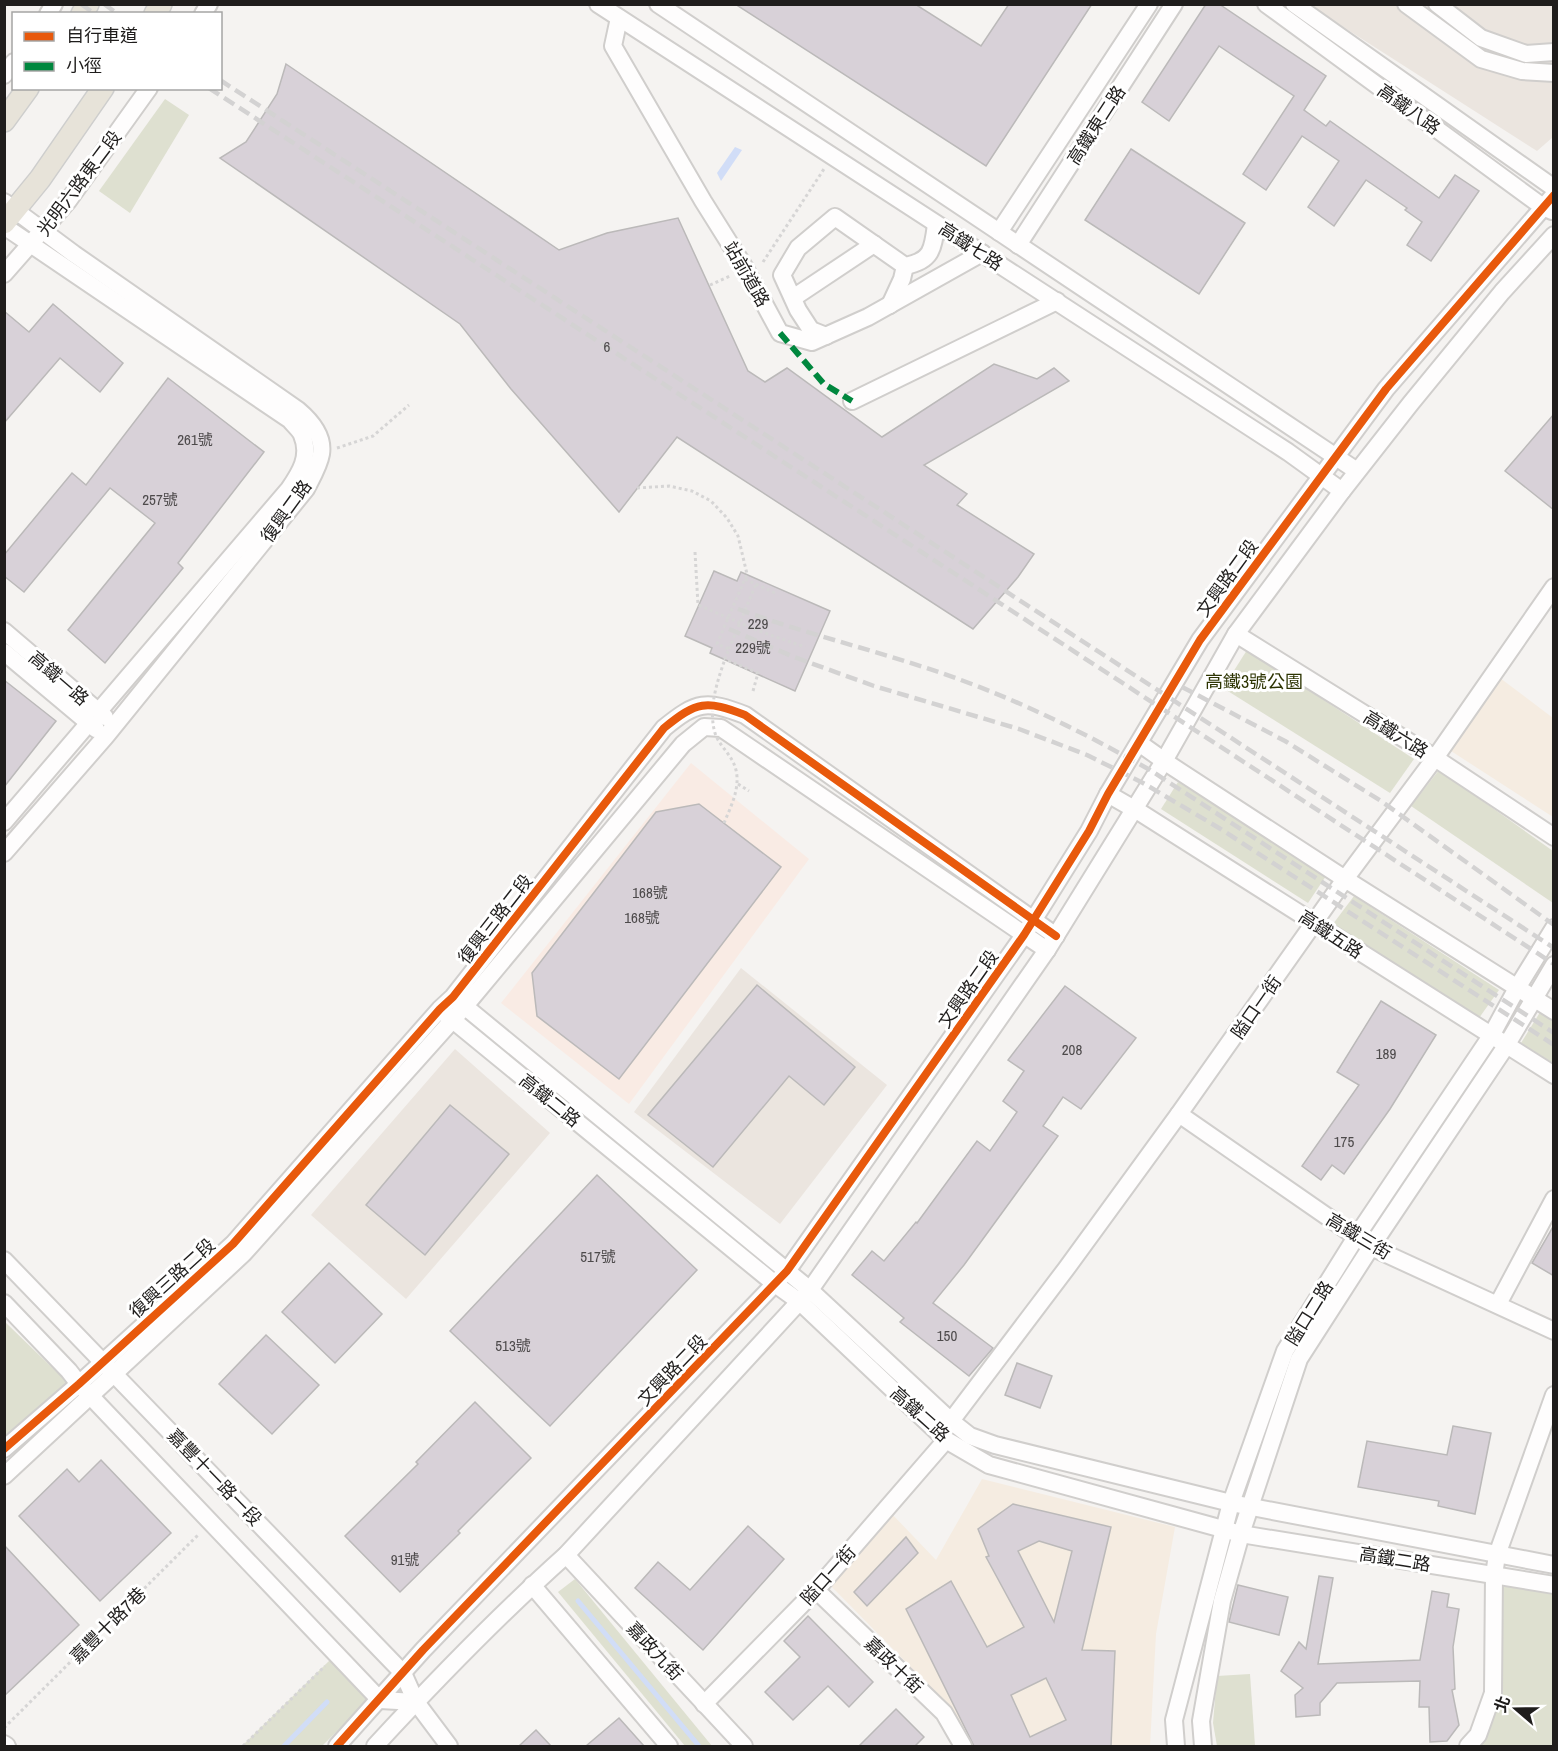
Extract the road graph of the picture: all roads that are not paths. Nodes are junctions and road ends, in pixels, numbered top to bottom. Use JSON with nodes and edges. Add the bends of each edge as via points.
{"nodes":[{"id":1,"x":598,"y":4,"type":"edge"},
{"id":2,"x":658,"y":4,"type":"edge"},
{"id":3,"x":1149,"y":4,"type":"edge"},
{"id":4,"x":1174,"y":4,"type":"edge"},
{"id":5,"x":1266,"y":4,"type":"edge"},
{"id":6,"x":1294,"y":4,"type":"edge"},
{"id":7,"x":1406,"y":4,"type":"edge"},
{"id":8,"x":1437,"y":4,"type":"edge"},
{"id":9,"x":1424,"y":10,"type":"edge"},
{"id":10,"x":619,"y":18,"type":"junction"},
{"id":11,"x":1554,"y":52,"type":"edge"},
{"id":12,"x":1554,"y":73,"type":"edge"},
{"id":13,"x":27,"y":90,"type":"edge"},
{"id":14,"x":102,"y":90,"type":"edge"},
{"id":15,"x":148,"y":90,"type":"edge"},
{"id":16,"x":4,"y":121,"type":"edge"},
{"id":17,"x":1554,"y":188,"type":"edge"},
{"id":18,"x":1550,"y":204,"type":"edge"},
{"id":19,"x":7,"y":215,"type":"edge"},
{"id":20,"x":936,"y":224,"type":"junction"},
{"id":21,"x":43,"y":230,"type":"junction"},
{"id":22,"x":999,"y":232,"type":"junction"},
{"id":23,"x":1554,"y":235,"type":"edge"},
{"id":24,"x":874,"y":244,"type":"junction"},
{"id":25,"x":31,"y":245,"type":"junction"},
{"id":26,"x":1018,"y":245,"type":"junction"},
{"id":27,"x":982,"y":253,"type":"junction"},
{"id":28,"x":905,"y":266,"type":"junction"},
{"id":29,"x":4,"y":274,"type":"edge"},
{"id":30,"x":793,"y":298,"type":"junction"},
{"id":31,"x":1057,"y":301,"type":"junction"},
{"id":32,"x":890,"y":305,"type":"junction"},
{"id":33,"x":826,"y":336,"type":"junction"},
{"id":34,"x":852,"y":401,"type":"dead end"},
{"id":35,"x":1336,"y":456,"type":"junction"},
{"id":36,"x":1357,"y":471,"type":"junction"},
{"id":37,"x":1321,"y":476,"type":"junction"},
{"id":38,"x":1342,"y":491,"type":"junction"},
{"id":39,"x":1554,"y":587,"type":"edge"},
{"id":40,"x":4,"y":631,"type":"edge"},
{"id":41,"x":1236,"y":634,"type":"junction"},
{"id":42,"x":4,"y":652,"type":"edge"},
{"id":43,"x":92,"y":717,"type":"junction"},
{"id":44,"x":110,"y":730,"type":"junction"},
{"id":45,"x":1140,"y":743,"type":"junction"},
{"id":46,"x":1435,"y":758,"type":"junction"},
{"id":47,"x":1164,"y":761,"type":"junction"},
{"id":48,"x":1108,"y":794,"type":"junction"},
{"id":49,"x":1134,"y":809,"type":"junction"},
{"id":50,"x":4,"y":822,"type":"edge"},
{"id":51,"x":1554,"y":837,"type":"edge"},
{"id":52,"x":4,"y":853,"type":"edge"},
{"id":53,"x":1345,"y":879,"type":"junction"},
{"id":54,"x":1033,"y":919,"type":"junction"},
{"id":55,"x":1315,"y":924,"type":"junction"},
{"id":56,"x":1554,"y":928,"type":"edge"},
{"id":57,"x":1024,"y":935,"type":"junction"},
{"id":58,"x":1056,"y":936,"type":"junction"},
{"id":59,"x":1047,"y":950,"type":"junction"},
{"id":60,"x":1554,"y":965,"type":"edge"},
{"id":61,"x":1516,"y":988,"type":"junction"},
{"id":62,"x":1534,"y":999,"type":"junction"},
{"id":63,"x":459,"y":1002,"type":"junction"},
{"id":64,"x":1554,"y":1011,"type":"edge"},
{"id":65,"x":446,"y":1014,"type":"junction"},
{"id":66,"x":1491,"y":1036,"type":"junction"},
{"id":67,"x":1506,"y":1046,"type":"junction"},
{"id":68,"x":1554,"y":1075,"type":"edge"},
{"id":69,"x":1179,"y":1114,"type":"junction"},
{"id":70,"x":1554,"y":1199,"type":"edge"},
{"id":71,"x":1356,"y":1237,"type":"junction"},
{"id":72,"x":1371,"y":1247,"type":"junction"},
{"id":73,"x":4,"y":1260,"type":"edge"},
{"id":74,"x":787,"y":1271,"type":"junction"},
{"id":75,"x":775,"y":1284,"type":"junction"},
{"id":76,"x":805,"y":1296,"type":"junction"},
{"id":77,"x":4,"y":1303,"type":"edge"},
{"id":78,"x":1497,"y":1304,"type":"junction"},
{"id":79,"x":1554,"y":1331,"type":"edge"},
{"id":80,"x":109,"y":1367,"type":"junction"},
{"id":81,"x":79,"y":1384,"type":"junction"},
{"id":82,"x":1554,"y":1395,"type":"edge"},
{"id":83,"x":92,"y":1397,"type":"junction"},
{"id":84,"x":951,"y":1421,"type":"junction"},
{"id":85,"x":946,"y":1440,"type":"junction"},
{"id":86,"x":4,"y":1449,"type":"edge"},
{"id":87,"x":4,"y":1476,"type":"edge"},
{"id":88,"x":1231,"y":1503,"type":"junction"},
{"id":89,"x":1250,"y":1507,"type":"junction"},
{"id":90,"x":1224,"y":1530,"type":"junction"},
{"id":91,"x":1241,"y":1534,"type":"junction"},
{"id":92,"x":566,"y":1555,"type":"junction"},
{"id":93,"x":1497,"y":1555,"type":"junction"},
{"id":94,"x":1554,"y":1565,"type":"edge"},
{"id":95,"x":1494,"y":1575,"type":"junction"},
{"id":96,"x":532,"y":1585,"type":"junction"},
{"id":97,"x":1554,"y":1585,"type":"edge"},
{"id":98,"x":816,"y":1590,"type":"junction"},
{"id":99,"x":403,"y":1673,"type":"junction"},
{"id":100,"x":380,"y":1700,"type":"junction"},
{"id":101,"x":416,"y":1702,"type":"junction"},
{"id":102,"x":704,"y":1704,"type":"junction"},
{"id":103,"x":337,"y":1746,"type":"edge"},
{"id":104,"x":375,"y":1746,"type":"edge"},
{"id":105,"x":449,"y":1746,"type":"edge"},
{"id":106,"x":669,"y":1746,"type":"edge"},
{"id":107,"x":744,"y":1746,"type":"edge"},
{"id":108,"x":963,"y":1746,"type":"edge"},
{"id":109,"x":1176,"y":1746,"type":"edge"},
{"id":110,"x":1203,"y":1746,"type":"edge"},
{"id":111,"x":1468,"y":1746,"type":"edge"}],
"edges":[{"from":1,"to":10,"type":"street","name":"高鐵七路"},
{"from":2,"to":22,"type":"street","name":"高鐵七路"},
{"from":3,"to":22,"type":"street","name":"高鐵東二路"},
{"from":4,"to":26,"type":"street","name":"高鐵東二路"},
{"from":5,"to":18,"type":"street","name":"高鐵八路"},
{"from":6,"to":17,"type":"street","name":"高鐵八路"},
{"from":7,"to":9,"type":"street"},
{"from":8,"to":11,"type":"street","via":[[1481,38],[1526,54]]},
{"from":9,"to":12,"type":"street","via":[[1481,59],[1522,71]]},
{"from":10,"to":20,"type":"street","name":"高鐵七路"},
{"from":10,"to":33,"type":"street","name":"站前道路","via":[[613,46],[780,333],[812,342]]},
{"from":13,"to":16,"type":"main road"},
{"from":14,"to":19,"type":"main road","name":"光明六路東二段","via":[[40,179]]},
{"from":15,"to":21,"type":"street","name":"光明六路東二段"},
{"from":18,"to":35,"type":"street","name":"文興路二段","via":[[1386,389]]},
{"from":19,"to":21,"type":"street"},
{"from":19,"to":25,"type":"street","name":"復興二路"},
{"from":20,"to":27,"type":"street","name":"高鐵七路"},
{"from":20,"to":28,"type":"street","via":[[928,257]]},
{"from":21,"to":25,"type":"street","name":"光明六路東二段"},
{"from":21,"to":44,"type":"street","name":"復興二路","via":[[306,417],[319,438],[321,454],[306,489]]},
{"from":22,"to":26,"type":"street","name":"高鐵七路"},
{"from":23,"to":36,"type":"street","via":[[1494,302]]},
{"from":24,"to":28,"type":"street"},
{"from":24,"to":30,"type":"street"},
{"from":24,"to":30,"type":"street","via":[[835,217],[798,248],[782,275]]},
{"from":25,"to":29,"type":"street","name":"光明六路東二段"},
{"from":25,"to":43,"type":"street","name":"復興二路","via":[[290,420],[302,435],[306,453],[302,470],[289,489]]},
{"from":26,"to":35,"type":"street","name":"高鐵七路"},
{"from":27,"to":31,"type":"street","name":"高鐵七路"},
{"from":27,"to":32,"type":"street","name":"站前道路"},
{"from":28,"to":32,"type":"street"},
{"from":30,"to":33,"type":"street","via":[[811,330]]},
{"from":31,"to":34,"type":"street"},
{"from":31,"to":37,"type":"street","name":"高鐵七路"},
{"from":32,"to":33,"type":"street","name":"站前道路"},
{"from":35,"to":36,"type":"street","name":"高鐵七路"},
{"from":35,"to":37,"type":"street","name":"文興路二段"},
{"from":36,"to":38,"type":"street"},
{"from":37,"to":38,"type":"street","name":"高鐵七路"},
{"from":37,"to":45,"type":"street","name":"文興路二段","via":[[1200,640]]},
{"from":38,"to":41,"type":"street"},
{"from":39,"to":46,"type":"street","name":"隘口一街"},
{"from":40,"to":43,"type":"street","name":"高鐵一路"},
{"from":41,"to":46,"type":"street","name":"高鐵六路"},
{"from":41,"to":47,"type":"street"},
{"from":42,"to":43,"type":"street","name":"高鐵一路"},
{"from":43,"to":44,"type":"street","name":"高鐵一路"},
{"from":43,"to":50,"type":"street","name":"復興二路"},
{"from":44,"to":52,"type":"street","name":"復興二路"},
{"from":45,"to":47,"type":"street"},
{"from":45,"to":48,"type":"street","name":"文興路二段"},
{"from":46,"to":51,"type":"street","name":"高鐵六路"},
{"from":46,"to":53,"type":"street","name":"隘口一街"},
{"from":47,"to":49,"type":"street"},
{"from":47,"to":53,"type":"street"},
{"from":48,"to":49,"type":"street","name":"高鐵五路"},
{"from":48,"to":54,"type":"street","name":"文興路二段"},
{"from":49,"to":55,"type":"street","name":"高鐵五路"},
{"from":49,"to":58,"type":"street"},
{"from":53,"to":55,"type":"street","name":"隘口一街"},
{"from":53,"to":61,"type":"street"},
{"from":54,"to":57,"type":"street","name":"文興路二段"},
{"from":54,"to":58,"type":"street","name":"復興三路二段"},
{"from":54,"to":63,"type":"street","name":"復興三路二段","via":[[745,716],[720,706],[695,707],[664,728]]},
{"from":55,"to":66,"type":"street","name":"高鐵五路"},
{"from":55,"to":69,"type":"street","name":"隘口一街"},
{"from":56,"to":61,"type":"street","name":"隘口二路"},
{"from":57,"to":59,"type":"street","name":"復興三路二段"},
{"from":57,"to":63,"type":"street","name":"復興三路二段","via":[[721,728],[704,727],[683,744]]},
{"from":57,"to":74,"type":"street","name":"文興路二段"},
{"from":58,"to":59,"type":"street"},
{"from":59,"to":76,"type":"street"},
{"from":60,"to":62,"type":"street","name":"隘口二路"},
{"from":61,"to":62,"type":"street"},
{"from":61,"to":66,"type":"street","name":"隘口二路"},
{"from":62,"to":64,"type":"street"},
{"from":62,"to":67,"type":"street","name":"隘口二路"},
{"from":63,"to":65,"type":"street","name":"復興三路二段"},
{"from":63,"to":74,"type":"street","name":"高鐵二路"},
{"from":65,"to":75,"type":"street","name":"高鐵二路"},
{"from":65,"to":80,"type":"street","name":"復興三路二段","via":[[232,1244]]},
{"from":66,"to":67,"type":"street","name":"高鐵五路"},
{"from":66,"to":71,"type":"street","name":"隘口二路"},
{"from":67,"to":68,"type":"street","name":"高鐵五路"},
{"from":67,"to":72,"type":"street","name":"隘口二路"},
{"from":69,"to":71,"type":"street","name":"高鐵三街"},
{"from":69,"to":84,"type":"street","name":"隘口一街"},
{"from":70,"to":78,"type":"street"},
{"from":71,"to":72,"type":"street","name":"高鐵三街"},
{"from":71,"to":88,"type":"street","name":"隘口二路","via":[[1285,1351]]},
{"from":72,"to":78,"type":"street","name":"高鐵三街"},
{"from":72,"to":89,"type":"street","name":"隘口二路","via":[[1299,1359]]},
{"from":73,"to":80,"type":"street","name":"嘉豐十一路一段"},
{"from":74,"to":75,"type":"street","name":"文興路二段"},
{"from":74,"to":76,"type":"street","name":"高鐵二路"},
{"from":75,"to":76,"type":"street","name":"高鐵二路"},
{"from":75,"to":99,"type":"street","name":"文興路二段"},
{"from":76,"to":84,"type":"street","name":"高鐵二路"},
{"from":76,"to":85,"type":"street","name":"高鐵二路"},
{"from":76,"to":92,"type":"street"},
{"from":77,"to":81,"type":"street","name":"嘉豐十一路一段"},
{"from":78,"to":79,"type":"street","name":"高鐵三街"},
{"from":80,"to":81,"type":"street","name":"復興三路二段"},
{"from":80,"to":83,"type":"street","name":"復興三路二段"},
{"from":80,"to":99,"type":"street","name":"嘉豐十一路一段"},
{"from":81,"to":83,"type":"street","name":"嘉豐十一路一段"},
{"from":81,"to":86,"type":"street","name":"復興三路二段"},
{"from":82,"to":93,"type":"street"},
{"from":83,"to":87,"type":"street","name":"復興三路二段"},
{"from":83,"to":100,"type":"street","name":"嘉豐十一路一段"},
{"from":84,"to":88,"type":"street","name":"高鐵二路","via":[[970,1436],[995,1444]]},
{"from":85,"to":90,"type":"street","name":"高鐵二路","via":[[989,1465]]},
{"from":85,"to":98,"type":"street","name":"隘口一街"},
{"from":88,"to":89,"type":"street","name":"高鐵二路"},
{"from":88,"to":90,"type":"street","name":"隘口二路"},
{"from":89,"to":91,"type":"street","name":"隘口二路"},
{"from":89,"to":93,"type":"street","name":"高鐵二路"},
{"from":90,"to":91,"type":"street","name":"高鐵二路"},
{"from":90,"to":109,"type":"street","name":"隘口二路","via":[[1174,1720]]},
{"from":91,"to":95,"type":"street","name":"高鐵二路"},
{"from":91,"to":110,"type":"street","name":"隘口二路","via":[[1222,1601],[1201,1721]]},
{"from":92,"to":96,"type":"street"},
{"from":92,"to":102,"type":"street","name":"嘉政九街"},
{"from":93,"to":94,"type":"street","name":"高鐵二路"},
{"from":93,"to":95,"type":"street"},
{"from":95,"to":97,"type":"street","name":"高鐵二路"},
{"from":95,"to":111,"type":"street","via":[[1493,1693],[1478,1735]]},
{"from":96,"to":101,"type":"street"},
{"from":96,"to":106,"type":"street"},
{"from":98,"to":102,"type":"street","name":"隘口一街"},
{"from":98,"to":108,"type":"street","name":"嘉政十街","via":[[945,1713]]},
{"from":99,"to":100,"type":"street","name":"文興路二段"},
{"from":99,"to":101,"type":"street","name":"嘉豐十一路一段"},
{"from":100,"to":101,"type":"street"},
{"from":100,"to":103,"type":"street","name":"文興路二段"},
{"from":101,"to":104,"type":"street"},
{"from":101,"to":105,"type":"street","name":"嘉豐十一路一段"},
{"from":102,"to":107,"type":"street","name":"嘉政九街"}]}
